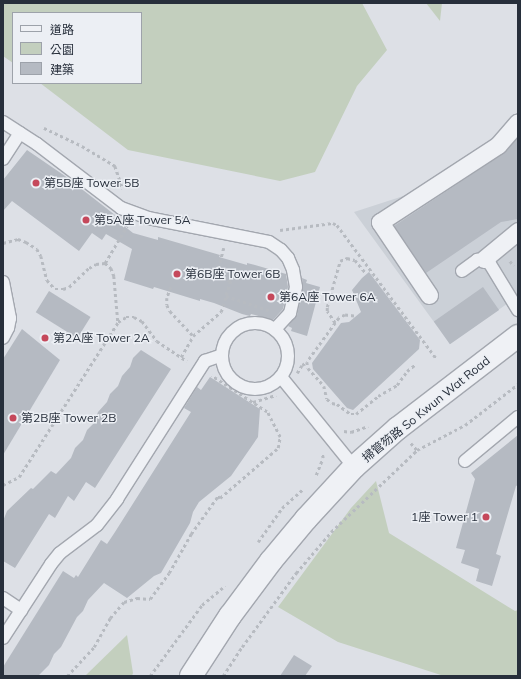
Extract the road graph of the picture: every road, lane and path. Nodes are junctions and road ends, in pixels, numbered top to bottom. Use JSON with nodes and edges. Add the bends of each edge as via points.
{"nodes":[{"id":1,"x":3,"y":122,"type":"edge"},
{"id":2,"x":518,"y":122,"type":"edge"},
{"id":3,"x":42,"y":127,"type":"dead end"},
{"id":4,"x":20,"y":133,"type":"junction"},
{"id":5,"x":3,"y":159,"type":"edge"},
{"id":6,"x":125,"y":193,"type":"dead end"},
{"id":7,"x":276,"y":230,"type":"dead end"},
{"id":8,"x":518,"y":231,"type":"edge"},
{"id":9,"x":228,"y":234,"type":"junction"},
{"id":10,"x":120,"y":238,"type":"dead end"},
{"id":11,"x":3,"y":243,"type":"edge"},
{"id":12,"x":484,"y":258,"type":"junction"},
{"id":13,"x":105,"y":263,"type":"junction"},
{"id":14,"x":462,"y":271,"type":"dead end"},
{"id":15,"x":366,"y":273,"type":"dead end"},
{"id":16,"x":3,"y":282,"type":"edge"},
{"id":17,"x":171,"y":287,"type":"dead end"},
{"id":18,"x":429,"y":295,"type":"dead end"},
{"id":19,"x":226,"y":296,"type":"junction"},
{"id":20,"x":518,"y":310,"type":"edge"},
{"id":21,"x":287,"y":316,"type":"junction"},
{"id":22,"x":354,"y":316,"type":"dead end"},
{"id":23,"x":118,"y":322,"type":"junction"},
{"id":24,"x":335,"y":323,"type":"junction"},
{"id":25,"x":275,"y":329,"type":"junction"},
{"id":26,"x":193,"y":336,"type":"junction"},
{"id":27,"x":518,"y":336,"type":"edge"},
{"id":28,"x":3,"y":338,"type":"edge"},
{"id":29,"x":162,"y":345,"type":"dead end"},
{"id":30,"x":222,"y":355,"type":"junction"},
{"id":31,"x":181,"y":357,"type":"dead end"},
{"id":32,"x":437,"y":359,"type":"dead end"},
{"id":33,"x":416,"y":364,"type":"dead end"},
{"id":34,"x":285,"y":381,"type":"junction"},
{"id":35,"x":518,"y":384,"type":"edge"},
{"id":36,"x":518,"y":417,"type":"edge"},
{"id":37,"x":465,"y":461,"type":"dead end"},
{"id":38,"x":354,"y":467,"type":"junction"},
{"id":39,"x":3,"y":485,"type":"edge"},
{"id":40,"x":3,"y":598,"type":"edge"},
{"id":41,"x":21,"y":610,"type":"junction"},
{"id":42,"x":3,"y":638,"type":"edge"},
{"id":43,"x":67,"y":676,"type":"edge"},
{"id":44,"x":191,"y":676,"type":"edge"},
{"id":45,"x":223,"y":676,"type":"edge"}],
"edges":[{"from":1,"to":4,"type":"lane"},
{"from":2,"to":18,"type":"street","via":[[498,145],[380,222]]},
{"from":3,"to":6,"type":"path","via":[[82,146],[115,166]]},
{"from":4,"to":5,"type":"lane"},
{"from":4,"to":9,"type":"lane","via":[[121,208],[148,218]]},
{"from":7,"to":32,"type":"path","via":[[333,223],[337,225]]},
{"from":8,"to":12,"type":"street"},
{"from":9,"to":19,"type":"path","via":[[216,277],[231,281]]},
{"from":9,"to":21,"type":"lane","via":[[269,242],[288,258],[296,287],[294,302]]},
{"from":10,"to":13,"type":"path"},
{"from":11,"to":13,"type":"path","via":[[18,239],[37,249],[47,280],[56,289],[70,286],[89,268]]},
{"from":12,"to":14,"type":"lane"},
{"from":12,"to":20,"type":"lane"},
{"from":13,"to":23,"type":"path","via":[[111,268],[114,276]]},
{"from":15,"to":24,"type":"path","via":[[355,260],[347,258],[340,261],[327,307]]},
{"from":16,"to":28,"type":"lane","via":[[10,318]]},
{"from":17,"to":26,"type":"path","via":[[167,305]]},
{"from":19,"to":21,"type":"path"},
{"from":19,"to":26,"type":"path","via":[[221,312]]},
{"from":21,"to":25,"type":"lane"},
{"from":22,"to":24,"type":"path","via":[[345,315]]},
{"from":23,"to":29,"type":"path","via":[[126,317],[142,321]]},
{"from":23,"to":39,"type":"path","via":[[19,477]]},
{"from":24,"to":33,"type":"path","via":[[307,362],[308,368],[324,386],[327,399],[350,414],[356,414],[397,385]]},
{"from":25,"to":30,"type":"lane","via":[[256,322],[236,328],[224,344]]},
{"from":25,"to":34,"type":"lane","via":[[282,335],[289,353]]},
{"from":26,"to":31,"type":"path"},
{"from":27,"to":38,"type":"street","name":"掃管笏路 So Kwun Wat Road","via":[[398,428]]},
{"from":30,"to":34,"type":"lane","via":[[228,374],[242,386],[261,388]]},
{"from":30,"to":41,"type":"lane","via":[[205,361],[106,514],[97,525],[60,553]]},
{"from":34,"to":38,"type":"lane"},
{"from":34,"to":43,"type":"path","via":[[278,394],[253,402],[267,412],[278,432],[278,448],[220,498],[218,496],[150,599],[137,598],[124,602],[110,618],[94,648]]},
{"from":35,"to":45,"type":"path","via":[[465,425],[417,450],[331,532],[296,573]]},
{"from":36,"to":37,"type":"lane"},
{"from":38,"to":44,"type":"street","name":"掃管笏路 So Kwun Wat Road","via":[[271,561],[230,616]]},
{"from":40,"to":41,"type":"lane"},
{"from":41,"to":42,"type":"lane"}]}
